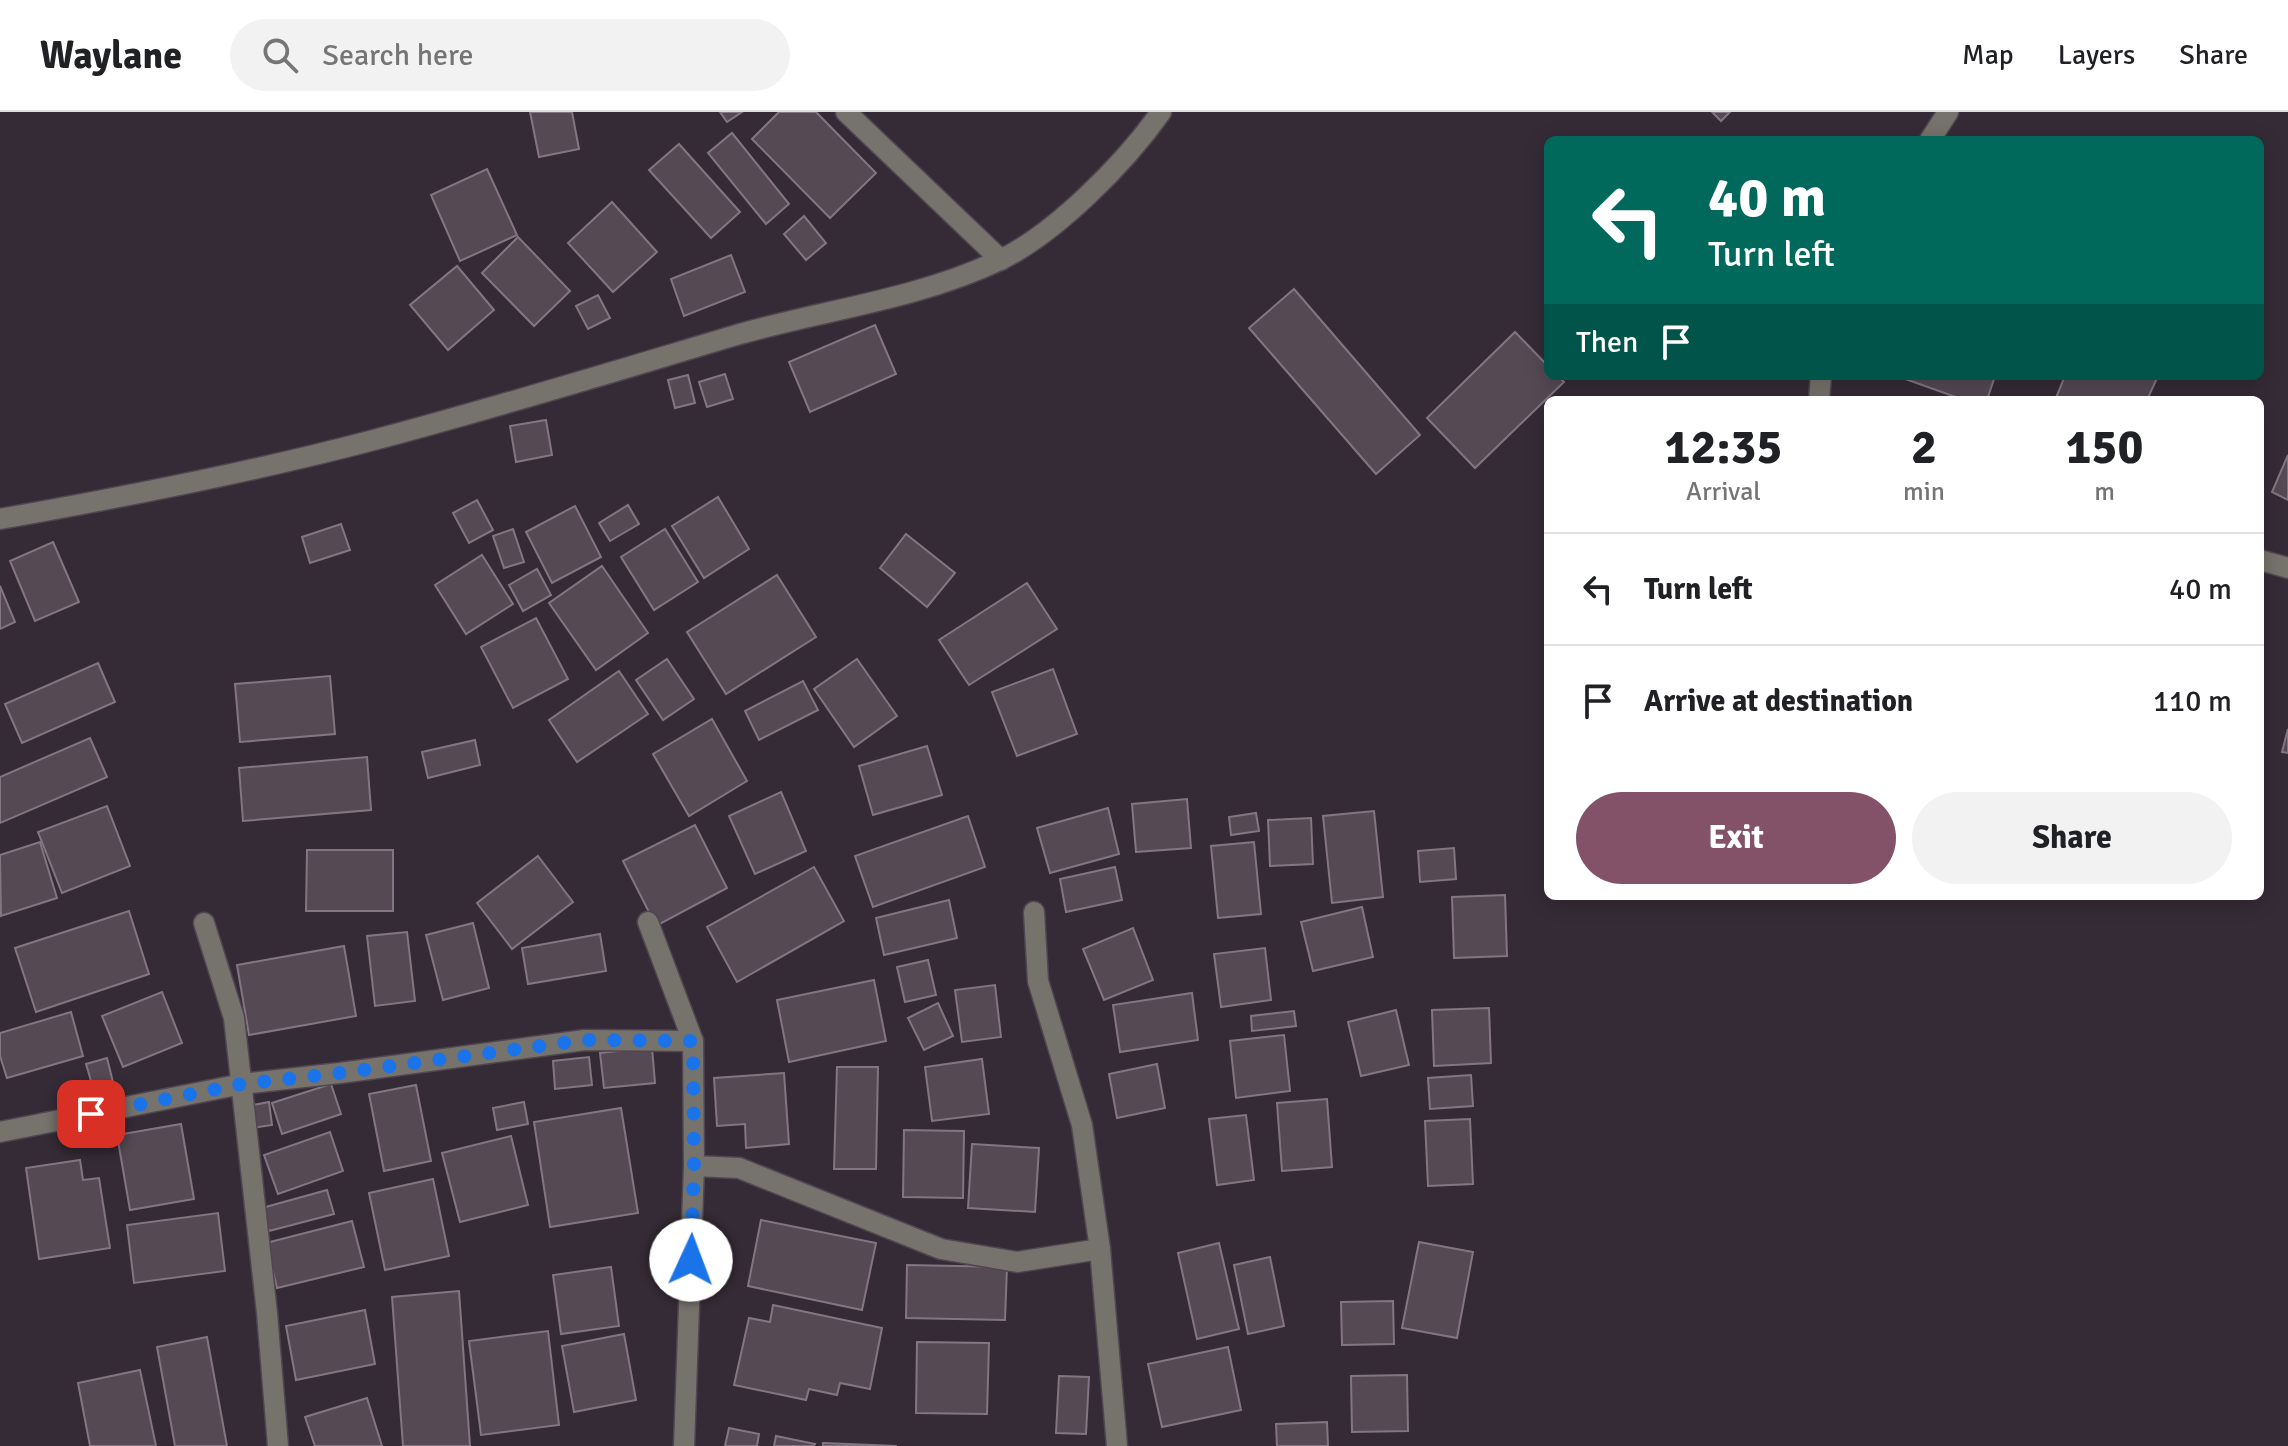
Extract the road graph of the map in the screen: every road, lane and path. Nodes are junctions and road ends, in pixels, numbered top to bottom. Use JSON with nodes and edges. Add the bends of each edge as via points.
{"nodes":[{"id":1,"x":846,"y":112,"type":"edge"},
{"id":2,"x":1161,"y":112,"type":"edge"},
{"id":3,"x":1948,"y":112,"type":"edge"},
{"id":4,"x":1933,"y":136,"type":"edge"},
{"id":5,"x":1001,"y":260,"type":"junction"},
{"id":6,"x":0,"y":519,"type":"edge"},
{"id":7,"x":2264,"y":561,"type":"edge"},
{"id":8,"x":2288,"y":568,"type":"edge"},
{"id":9,"x":1034,"y":912,"type":"dead end"},
{"id":10,"x":648,"y":922,"type":"dead end"},
{"id":11,"x":204,"y":923,"type":"dead end"},
{"id":12,"x":693,"y":1041,"type":"junction"},
{"id":13,"x":242,"y":1084,"type":"junction"},
{"id":14,"x":0,"y":1132,"type":"edge"},
{"id":15,"x":694,"y":1166,"type":"junction"},
{"id":16,"x":1100,"y":1249,"type":"junction"},
{"id":17,"x":278,"y":1446,"type":"edge"},
{"id":18,"x":684,"y":1446,"type":"edge"},
{"id":19,"x":1117,"y":1446,"type":"edge"}],
"edges":[{"from":1,"to":5,"type":"street"},
{"from":2,"to":5,"type":"street","via":[[1139,142],[1048,232]]},
{"from":3,"to":4,"type":"street"},
{"from":5,"to":6,"type":"street","via":[[932,286],[738,334],[366,442],[122,498]]},
{"from":7,"to":8,"type":"street"},
{"from":9,"to":16,"type":"street","via":[[1038,981],[1082,1125]]},
{"from":10,"to":12,"type":"street"},
{"from":11,"to":13,"type":"street","via":[[234,1018]]},
{"from":12,"to":13,"type":"street","via":[[585,1040]]},
{"from":12,"to":15,"type":"street"},
{"from":13,"to":14,"type":"street"},
{"from":13,"to":17,"type":"street"},
{"from":15,"to":16,"type":"street","via":[[739,1168],[941,1249],[1017,1262]]},
{"from":15,"to":18,"type":"street"},
{"from":16,"to":19,"type":"street"}]}
